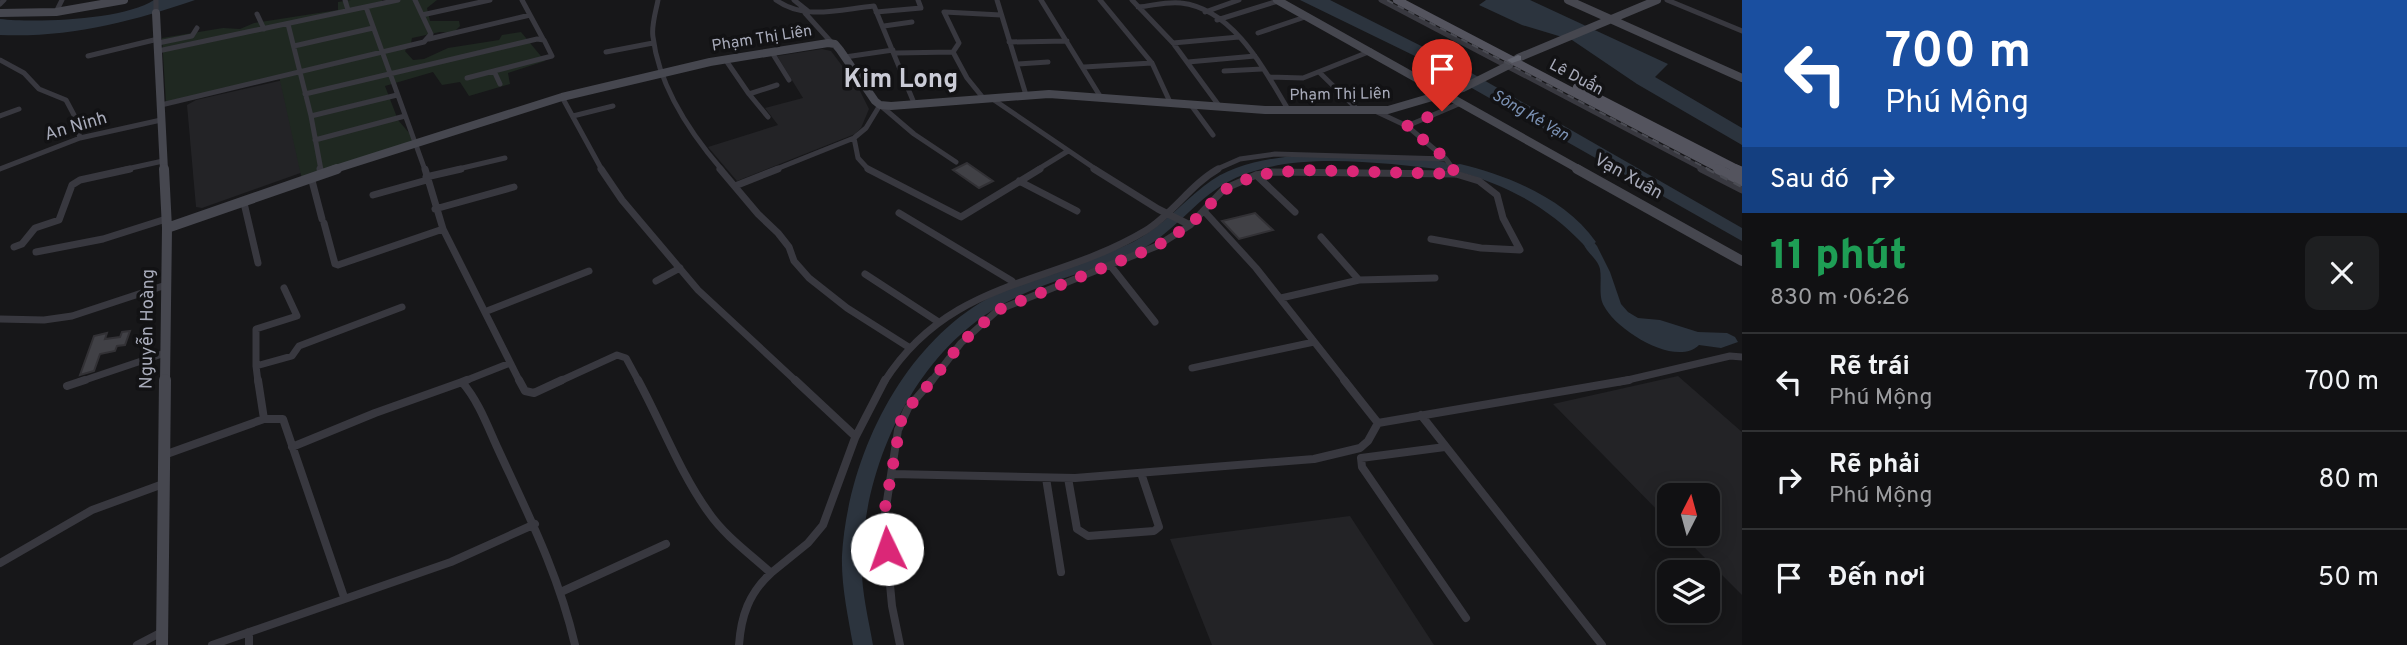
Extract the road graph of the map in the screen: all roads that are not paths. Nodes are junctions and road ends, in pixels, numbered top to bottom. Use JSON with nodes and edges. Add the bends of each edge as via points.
{"nodes":[{"id":1,"x":4,"y":0,"type":"edge"},
{"id":2,"x":62,"y":0,"type":"edge"},
{"id":3,"x":124,"y":0,"type":"edge"},
{"id":4,"x":156,"y":0,"type":"edge"},
{"id":5,"x":345,"y":0,"type":"edge"},
{"id":6,"x":398,"y":0,"type":"edge"},
{"id":7,"x":415,"y":0,"type":"edge"},
{"id":8,"x":490,"y":0,"type":"edge"},
{"id":9,"x":522,"y":0,"type":"edge"},
{"id":10,"x":657,"y":0,"type":"edge"},
{"id":11,"x":776,"y":0,"type":"edge"},
{"id":12,"x":794,"y":0,"type":"edge"},
{"id":13,"x":918,"y":0,"type":"edge"},
{"id":14,"x":997,"y":0,"type":"edge"},
{"id":15,"x":1041,"y":0,"type":"edge"},
{"id":16,"x":1100,"y":0,"type":"edge"},
{"id":17,"x":1132,"y":0,"type":"edge"},
{"id":18,"x":1224,"y":0,"type":"edge"},
{"id":19,"x":1239,"y":0,"type":"edge"},
{"id":20,"x":1278,"y":0,"type":"edge"},
{"id":21,"x":1381,"y":0,"type":"edge"},
{"id":22,"x":1397,"y":0,"type":"edge"},
{"id":23,"x":1410,"y":0,"type":"edge"},
{"id":24,"x":1568,"y":0,"type":"edge"},
{"id":25,"x":1657,"y":0,"type":"edge"},
{"id":26,"x":1667,"y":0,"type":"edge"},
{"id":27,"x":0,"y":4,"type":"edge"},
{"id":28,"x":1231,"y":4,"type":"junction"},
{"id":29,"x":366,"y":7,"type":"junction"},
{"id":30,"x":1138,"y":7,"type":"junction"},
{"id":31,"x":348,"y":10,"type":"junction"},
{"id":32,"x":56,"y":12,"type":"junction"},
{"id":33,"x":807,"y":12,"type":"junction"},
{"id":34,"x":876,"y":12,"type":"junction"},
{"id":35,"x":1205,"y":12,"type":"junction"},
{"id":36,"x":0,"y":13,"type":"edge"},
{"id":37,"x":156,"y":13,"type":"joint"},
{"id":38,"x":257,"y":14,"type":"dead end"},
{"id":39,"x":422,"y":15,"type":"junction"},
{"id":40,"x":530,"y":15,"type":"junction"},
{"id":41,"x":1000,"y":15,"type":"junction"},
{"id":42,"x":1308,"y":16,"type":"junction"},
{"id":43,"x":1612,"y":19,"type":"junction"},
{"id":44,"x":1217,"y":20,"type":"junction"},
{"id":45,"x":912,"y":22,"type":"dead end"},
{"id":46,"x":288,"y":24,"type":"junction"},
{"id":47,"x":884,"y":26,"type":"junction"},
{"id":48,"x":197,"y":28,"type":"dead end"},
{"id":49,"x":373,"y":28,"type":"junction"},
{"id":50,"x":264,"y":29,"type":"junction"},
{"id":51,"x":1742,"y":31,"type":"edge"},
{"id":52,"x":1258,"y":33,"type":"dead end"},
{"id":53,"x":1239,"y":37,"type":"junction"},
{"id":54,"x":429,"y":39,"type":"junction"},
{"id":55,"x":544,"y":40,"type":"junction"},
{"id":56,"x":1067,"y":40,"type":"junction"},
{"id":57,"x":1009,"y":42,"type":"junction"},
{"id":58,"x":653,"y":43,"type":"junction"},
{"id":59,"x":832,"y":43,"type":"junction"},
{"id":60,"x":1173,"y":43,"type":"junction"},
{"id":61,"x":158,"y":44,"type":"junction"},
{"id":62,"x":294,"y":46,"type":"junction"},
{"id":63,"x":771,"y":51,"type":"junction"},
{"id":64,"x":894,"y":51,"type":"junction"},
{"id":65,"x":1371,"y":51,"type":"junction"},
{"id":66,"x":382,"y":52,"type":"junction"},
{"id":67,"x":606,"y":52,"type":"dead end"},
{"id":68,"x":953,"y":52,"type":"junction"},
{"id":69,"x":88,"y":56,"type":"dead end"},
{"id":70,"x":1255,"y":56,"type":"junction"},
{"id":71,"x":845,"y":57,"type":"junction"},
{"id":72,"x":725,"y":59,"type":"junction"},
{"id":73,"x":0,"y":60,"type":"edge"},
{"id":74,"x":1512,"y":61,"type":"junction"},
{"id":75,"x":1048,"y":62,"type":"dead end"},
{"id":76,"x":1188,"y":62,"type":"junction"},
{"id":77,"x":1152,"y":63,"type":"junction"},
{"id":78,"x":1018,"y":64,"type":"junction"},
{"id":79,"x":1084,"y":67,"type":"junction"},
{"id":80,"x":1262,"y":69,"type":"junction"},
{"id":81,"x":494,"y":71,"type":"junction"},
{"id":82,"x":1224,"y":71,"type":"dead end"},
{"id":83,"x":298,"y":72,"type":"junction"},
{"id":84,"x":661,"y":72,"type":"junction"},
{"id":85,"x":1319,"y":72,"type":"junction"},
{"id":86,"x":391,"y":73,"type":"junction"},
{"id":87,"x":1269,"y":77,"type":"junction"},
{"id":88,"x":467,"y":78,"type":"dead end"},
{"id":89,"x":1742,"y":78,"type":"edge"},
{"id":90,"x":789,"y":80,"type":"dead end"},
{"id":91,"x":500,"y":84,"type":"dead end"},
{"id":92,"x":777,"y":85,"type":"dead end"},
{"id":93,"x":305,"y":94,"type":"junction"},
{"id":94,"x":749,"y":94,"type":"junction"},
{"id":95,"x":1446,"y":94,"type":"junction"},
{"id":96,"x":397,"y":95,"type":"junction"},
{"id":97,"x":1026,"y":95,"type":"junction"},
{"id":98,"x":1100,"y":96,"type":"junction"},
{"id":99,"x":562,"y":97,"type":"junction"},
{"id":100,"x":988,"y":98,"type":"junction"},
{"id":101,"x":1170,"y":102,"type":"junction"},
{"id":102,"x":914,"y":103,"type":"junction"},
{"id":103,"x":1461,"y":103,"type":"junction"},
{"id":104,"x":161,"y":105,"type":"junction"},
{"id":105,"x":880,"y":105,"type":"junction"},
{"id":106,"x":1191,"y":105,"type":"junction"},
{"id":107,"x":613,"y":106,"type":"dead end"},
{"id":108,"x":1220,"y":107,"type":"junction"},
{"id":109,"x":19,"y":110,"type":"dead end"},
{"id":110,"x":1289,"y":111,"type":"junction"},
{"id":111,"x":1359,"y":111,"type":"junction"},
{"id":112,"x":1376,"y":111,"type":"junction"},
{"id":113,"x":0,"y":116,"type":"edge"},
{"id":114,"x":311,"y":116,"type":"junction"},
{"id":115,"x":405,"y":116,"type":"junction"},
{"id":116,"x":572,"y":116,"type":"junction"},
{"id":117,"x":768,"y":117,"type":"dead end"},
{"id":118,"x":162,"y":120,"type":"junction"},
{"id":119,"x":1407,"y":126,"type":"junction"},
{"id":120,"x":1213,"y":135,"type":"dead end"},
{"id":121,"x":80,"y":138,"type":"junction"},
{"id":122,"x":855,"y":138,"type":"junction"},
{"id":123,"x":315,"y":140,"type":"junction"},
{"id":124,"x":417,"y":142,"type":"junction"},
{"id":125,"x":1068,"y":152,"type":"junction"},
{"id":126,"x":505,"y":158,"type":"dead end"},
{"id":127,"x":1446,"y":159,"type":"junction"},
{"id":128,"x":163,"y":161,"type":"junction"},
{"id":129,"x":956,"y":162,"type":"dead end"},
{"id":130,"x":0,"y":169,"type":"edge"},
{"id":131,"x":1742,"y":172,"type":"edge"},
{"id":132,"x":321,"y":173,"type":"junction"},
{"id":133,"x":1456,"y":174,"type":"junction"},
{"id":134,"x":1256,"y":175,"type":"junction"},
{"id":135,"x":311,"y":177,"type":"junction"},
{"id":136,"x":427,"y":179,"type":"junction"},
{"id":137,"x":1019,"y":181,"type":"junction"},
{"id":138,"x":1742,"y":181,"type":"edge"},
{"id":139,"x":735,"y":186,"type":"junction"},
{"id":140,"x":514,"y":187,"type":"dead end"},
{"id":141,"x":1742,"y":190,"type":"edge"},
{"id":142,"x":373,"y":195,"type":"dead end"},
{"id":143,"x":244,"y":202,"type":"junction"},
{"id":144,"x":435,"y":209,"type":"junction"},
{"id":145,"x":1077,"y":211,"type":"dead end"},
{"id":146,"x":1204,"y":211,"type":"junction"},
{"id":147,"x":899,"y":212,"type":"dead end"},
{"id":148,"x":1295,"y":212,"type":"dead end"},
{"id":149,"x":1170,"y":216,"type":"junction"},
{"id":150,"x":1186,"y":223,"type":"junction"},
{"id":151,"x":166,"y":224,"type":"junction"},
{"id":152,"x":443,"y":229,"type":"junction"},
{"id":153,"x":1321,"y":237,"type":"dead end"},
{"id":154,"x":1431,"y":239,"type":"dead end"},
{"id":155,"x":14,"y":247,"type":"dead end"},
{"id":156,"x":36,"y":251,"type":"dead end"},
{"id":157,"x":1742,"y":261,"type":"edge"},
{"id":158,"x":258,"y":263,"type":"dead end"},
{"id":159,"x":1110,"y":265,"type":"junction"},
{"id":160,"x":680,"y":268,"type":"junction"},
{"id":161,"x":589,"y":271,"type":"dead end"},
{"id":162,"x":865,"y":274,"type":"dead end"},
{"id":163,"x":1435,"y":278,"type":"dead end"},
{"id":164,"x":1359,"y":280,"type":"junction"},
{"id":165,"x":656,"y":281,"type":"dead end"},
{"id":166,"x":1012,"y":281,"type":"junction"},
{"id":167,"x":166,"y":285,"type":"junction"},
{"id":168,"x":285,"y":288,"type":"dead end"},
{"id":169,"x":1281,"y":298,"type":"junction"},
{"id":170,"x":402,"y":307,"type":"dead end"},
{"id":171,"x":487,"y":312,"type":"junction"},
{"id":172,"x":0,"y":319,"type":"edge"},
{"id":173,"x":937,"y":321,"type":"junction"},
{"id":174,"x":1156,"y":322,"type":"dead end"},
{"id":175,"x":1314,"y":342,"type":"junction"},
{"id":176,"x":910,"y":348,"type":"junction"},
{"id":177,"x":165,"y":353,"type":"junction"},
{"id":178,"x":1742,"y":357,"type":"edge"},
{"id":179,"x":510,"y":363,"type":"junction"},
{"id":180,"x":256,"y":366,"type":"junction"},
{"id":181,"x":1192,"y":368,"type":"dead end"},
{"id":182,"x":462,"y":382,"type":"junction"},
{"id":183,"x":67,"y":386,"type":"dead end"},
{"id":184,"x":1421,"y":415,"type":"junction"},
{"id":185,"x":264,"y":419,"type":"junction"},
{"id":186,"x":1378,"y":423,"type":"junction"},
{"id":187,"x":855,"y":436,"type":"junction"},
{"id":188,"x":292,"y":447,"type":"junction"},
{"id":189,"x":1445,"y":447,"type":"junction"},
{"id":190,"x":164,"y":455,"type":"junction"},
{"id":191,"x":1141,"y":473,"type":"junction"},
{"id":192,"x":892,"y":474,"type":"junction"},
{"id":193,"x":1046,"y":478,"type":"junction"},
{"id":194,"x":1068,"y":478,"type":"junction"},
{"id":195,"x":163,"y":484,"type":"junction"},
{"id":196,"x":535,"y":524,"type":"junction"},
{"id":197,"x":666,"y":544,"type":"dead end"},
{"id":198,"x":0,"y":563,"type":"edge"},
{"id":199,"x":1061,"y":572,"type":"dead end"},
{"id":200,"x":771,"y":573,"type":"junction"},
{"id":201,"x":563,"y":591,"type":"junction"},
{"id":202,"x":344,"y":597,"type":"junction"},
{"id":203,"x":1466,"y":618,"type":"dead end"},
{"id":204,"x":162,"y":632,"type":"junction"},
{"id":205,"x":248,"y":632,"type":"junction"},
{"id":206,"x":137,"y":645,"type":"edge"},
{"id":207,"x":162,"y":645,"type":"edge"},
{"id":208,"x":212,"y":645,"type":"edge"},
{"id":209,"x":249,"y":645,"type":"edge"},
{"id":210,"x":575,"y":645,"type":"edge"},
{"id":211,"x":739,"y":645,"type":"edge"},
{"id":212,"x":900,"y":645,"type":"edge"},
{"id":213,"x":1602,"y":645,"type":"edge"}],
"edges":[{"from":1,"to":27,"type":"street"},
{"from":2,"to":32,"type":"street"},
{"from":3,"to":32,"type":"street"},
{"from":4,"to":37,"type":"street"},
{"from":5,"to":31,"type":"street"},
{"from":6,"to":29,"type":"street"},
{"from":7,"to":39,"type":"street"},
{"from":8,"to":39,"type":"street"},
{"from":9,"to":40,"type":"street"},
{"from":10,"to":58,"type":"street"},
{"from":11,"to":33,"type":"street","via":[[785,8]]},
{"from":12,"to":33,"type":"street"},
{"from":13,"to":34,"type":"street","via":[[921,8]]},
{"from":14,"to":41,"type":"street"},
{"from":15,"to":56,"type":"street"},
{"from":16,"to":77,"type":"street"},
{"from":17,"to":30,"type":"street"},
{"from":18,"to":28,"type":"street"},
{"from":19,"to":28,"type":"street"},
{"from":20,"to":42,"type":"street","name":"Vạn Xuân"},
{"from":20,"to":44,"type":"street"},
{"from":21,"to":74,"type":"street"},
{"from":22,"to":74,"type":"main road","name":"Lê Duẩn"},
{"from":23,"to":74,"type":"main road","name":"Lê Duẩn"},
{"from":24,"to":43,"type":"street"},
{"from":25,"to":43,"type":"street","name":"Phạm Thị Liên"},
{"from":26,"to":51,"type":"street"},
{"from":28,"to":35,"type":"street"},
{"from":29,"to":31,"type":"street"},
{"from":29,"to":49,"type":"street"},
{"from":30,"to":35,"type":"street","via":[[1185,3]]},
{"from":30,"to":60,"type":"street"},
{"from":31,"to":46,"type":"street"},
{"from":32,"to":36,"type":"street"},
{"from":33,"to":34,"type":"street","via":[[874,6]]},
{"from":33,"to":59,"type":"street"},
{"from":34,"to":47,"type":"street"},
{"from":35,"to":44,"type":"street"},
{"from":37,"to":61,"type":"street","name":"Nguyễn Hoàng"},
{"from":38,"to":50,"type":"street"},
{"from":39,"to":54,"type":"street"},
{"from":40,"to":54,"type":"street"},
{"from":40,"to":55,"type":"street"},
{"from":41,"to":57,"type":"street"},
{"from":41,"to":68,"type":"street","via":[[944,12],[960,43]]},
{"from":42,"to":52,"type":"street"},
{"from":42,"to":65,"type":"street","name":"Vạn Xuân"},
{"from":43,"to":74,"type":"street","name":"Phạm Thị Liên"},
{"from":43,"to":89,"type":"street"},
{"from":44,"to":53,"type":"street"},
{"from":45,"to":47,"type":"street"},
{"from":46,"to":50,"type":"street"},
{"from":46,"to":62,"type":"street"},
{"from":47,"to":64,"type":"street"},
{"from":48,"to":61,"type":"street","via":[[191,37]]},
{"from":49,"to":62,"type":"street"},
{"from":49,"to":66,"type":"street"},
{"from":50,"to":61,"type":"street"},
{"from":53,"to":60,"type":"street"},
{"from":53,"to":70,"type":"street"},
{"from":54,"to":66,"type":"street"},
{"from":55,"to":81,"type":"street","via":[[552,56]]},
{"from":55,"to":86,"type":"street"},
{"from":56,"to":57,"type":"street"},
{"from":56,"to":79,"type":"street"},
{"from":57,"to":78,"type":"street"},
{"from":58,"to":67,"type":"street"},
{"from":58,"to":84,"type":"street"},
{"from":59,"to":63,"type":"street","name":"Phạm Thị Liên"},
{"from":59,"to":71,"type":"street","name":"Phạm Thị Liên"},
{"from":60,"to":76,"type":"street"},
{"from":61,"to":69,"type":"street"},
{"from":61,"to":104,"type":"street","name":"Nguyễn Hoàng"},
{"from":62,"to":83,"type":"street"},
{"from":63,"to":72,"type":"street","name":"Phạm Thị Liên"},
{"from":63,"to":90,"type":"street"},
{"from":64,"to":68,"type":"street"},
{"from":64,"to":71,"type":"street"},
{"from":64,"to":102,"type":"street"},
{"from":65,"to":85,"type":"street"},
{"from":65,"to":95,"type":"street","name":"Vạn Xuân"},
{"from":66,"to":83,"type":"street"},
{"from":66,"to":86,"type":"street"},
{"from":68,"to":100,"type":"street","via":[[967,78]]},
{"from":70,"to":76,"type":"street"},
{"from":70,"to":80,"type":"street"},
{"from":71,"to":105,"type":"street","name":"Phạm Thị Liên"},
{"from":72,"to":84,"type":"street","name":"Phạm Thị Liên"},
{"from":72,"to":94,"type":"street"},
{"from":73,"to":121,"type":"street","via":[[24,73],[39,89],[66,100]]},
{"from":74,"to":95,"type":"street","name":"Phạm Thị Liên"},
{"from":74,"to":131,"type":"main road","name":"Lê Duẩn"},
{"from":74,"to":138,"type":"main road","name":"Lê Duẩn"},
{"from":74,"to":141,"type":"street"},
{"from":75,"to":78,"type":"street"},
{"from":76,"to":108,"type":"street"},
{"from":77,"to":79,"type":"street"},
{"from":77,"to":101,"type":"street"},
{"from":78,"to":97,"type":"street"},
{"from":79,"to":98,"type":"street"},
{"from":80,"to":82,"type":"street"},
{"from":80,"to":87,"type":"street"},
{"from":81,"to":88,"type":"street"},
{"from":81,"to":91,"type":"street"},
{"from":83,"to":93,"type":"street"},
{"from":83,"to":104,"type":"street"},
{"from":84,"to":99,"type":"street","name":"Phạm Thị Liên"},
{"from":84,"to":139,"type":"street","via":[[698,142]]},
{"from":85,"to":87,"type":"street","via":[[1303,78]]},
{"from":85,"to":111,"type":"street"},
{"from":86,"to":93,"type":"street"},
{"from":86,"to":96,"type":"street"},
{"from":87,"to":110,"type":"street"},
{"from":92,"to":94,"type":"street"},
{"from":93,"to":114,"type":"street"},
{"from":94,"to":117,"type":"street"},
{"from":95,"to":103,"type":"street","name":"Vạn Xuân"},
{"from":95,"to":112,"type":"street","name":"Phạm Thị Liên"},
{"from":96,"to":114,"type":"street"},
{"from":96,"to":115,"type":"street"},
{"from":97,"to":98,"type":"street","name":"Phạm Thị Liên"},
{"from":97,"to":100,"type":"street","name":"Phạm Thị Liên"},
{"from":98,"to":101,"type":"street","name":"Phạm Thị Liên"},
{"from":99,"to":116,"type":"street"},
{"from":99,"to":124,"type":"street","name":"Phạm Thị Liên"},
{"from":100,"to":102,"type":"street","name":"Phạm Thị Liên"},
{"from":100,"to":125,"type":"street"},
{"from":101,"to":106,"type":"street","name":"Phạm Thị Liên"},
{"from":102,"to":105,"type":"street","name":"Phạm Thị Liên"},
{"from":103,"to":119,"type":"street"},
{"from":103,"to":157,"type":"street","name":"Vạn Xuân"},
{"from":104,"to":118,"type":"street","name":"Nguyễn Hoàng"},
{"from":105,"to":122,"type":"street"},
{"from":105,"to":129,"type":"street"},
{"from":106,"to":108,"type":"street","name":"Phạm Thị Liên"},
{"from":106,"to":120,"type":"street"},
{"from":107,"to":116,"type":"street"},
{"from":108,"to":110,"type":"street","name":"Phạm Thị Liên"},
{"from":109,"to":113,"type":"street"},
{"from":110,"to":111,"type":"street","name":"Phạm Thị Liên"},
{"from":111,"to":112,"type":"street","name":"Phạm Thị Liên"},
{"from":112,"to":119,"type":"street"},
{"from":114,"to":123,"type":"street"},
{"from":115,"to":123,"type":"street"},
{"from":115,"to":124,"type":"street"},
{"from":116,"to":160,"type":"street","via":[[622,200]]},
{"from":118,"to":121,"type":"street","name":"An Ninh"},
{"from":118,"to":128,"type":"street","name":"Nguyễn Hoàng"},
{"from":119,"to":127,"type":"street"},
{"from":121,"to":130,"type":"street","name":"An Ninh"},
{"from":122,"to":137,"type":"street","via":[[858,158],[872,173],[961,217]]},
{"from":122,"to":139,"type":"street"},
{"from":123,"to":132,"type":"street"},
{"from":124,"to":132,"type":"street","name":"Phạm Thị Liên"},
{"from":124,"to":136,"type":"street"},
{"from":125,"to":137,"type":"street"},
{"from":125,"to":149,"type":"street"},
{"from":126,"to":136,"type":"street"},
{"from":127,"to":133,"type":"street"},
{"from":127,"to":149,"type":"street","via":[[1305,154],[1239,159],[1192,186]]},
{"from":128,"to":151,"type":"street","name":"Nguyễn Hoàng"},
{"from":128,"to":155,"type":"street","via":[[80,180],[72,185],[60,220],[35,228]]},
{"from":132,"to":135,"type":"street","name":"Phạm Thị Liên"},
{"from":133,"to":134,"type":"street","via":[[1301,170]]},
{"from":133,"to":154,"type":"street","via":[[1479,181],[1497,195],[1520,250]]},
{"from":134,"to":146,"type":"street","via":[[1224,190]]},
{"from":134,"to":148,"type":"street"},
{"from":135,"to":143,"type":"street","name":"Phạm Thị Liên"},
{"from":135,"to":152,"type":"street","via":[[335,264]]},
{"from":136,"to":142,"type":"street"},
{"from":136,"to":144,"type":"street"},
{"from":137,"to":145,"type":"street"},
{"from":139,"to":176,"type":"street","via":[[778,233],[809,278]]},
{"from":140,"to":144,"type":"street"},
{"from":143,"to":151,"type":"street","name":"Phạm Thị Liên"},
{"from":143,"to":158,"type":"street"},
{"from":144,"to":152,"type":"street"},
{"from":146,"to":150,"type":"street"},
{"from":146,"to":169,"type":"street"},
{"from":147,"to":166,"type":"street"},
{"from":149,"to":150,"type":"street"},
{"from":149,"to":166,"type":"street","via":[[1100,252]]},
{"from":150,"to":159,"type":"street","via":[[1157,246]]},
{"from":151,"to":156,"type":"street"},
{"from":151,"to":167,"type":"street","name":"Nguyễn Hoàng"},
{"from":152,"to":171,"type":"street"},
{"from":153,"to":164,"type":"street"},
{"from":159,"to":174,"type":"street"},
{"from":159,"to":192,"type":"street","via":[[1025,297],[982,322],[908,408],[898,430]]},
{"from":160,"to":165,"type":"street"},
{"from":160,"to":187,"type":"street"},
{"from":161,"to":171,"type":"street"},
{"from":162,"to":173,"type":"street"},
{"from":163,"to":164,"type":"street"},
{"from":164,"to":169,"type":"street"},
{"from":166,"to":173,"type":"street"},
{"from":167,"to":172,"type":"street","via":[[81,313],[44,320]]},
{"from":167,"to":177,"type":"street","name":"Nguyễn Hoàng"},
{"from":168,"to":180,"type":"street","via":[[297,316],[256,329]]},
{"from":169,"to":175,"type":"street"},
{"from":170,"to":180,"type":"street","via":[[299,346],[292,356]]},
{"from":171,"to":179,"type":"street"},
{"from":173,"to":176,"type":"street"},
{"from":175,"to":181,"type":"street"},
{"from":175,"to":186,"type":"street"},
{"from":176,"to":187,"type":"street","via":[[887,377]]},
{"from":177,"to":183,"type":"street"},
{"from":177,"to":190,"type":"street","name":"Nguyễn Hoàng"},
{"from":178,"to":184,"type":"street"},
{"from":179,"to":182,"type":"street"},
{"from":179,"to":200,"type":"street","via":[[525,391],[534,393],[617,355],[626,358],[710,515]]},
{"from":180,"to":185,"type":"street"},
{"from":182,"to":188,"type":"street"},
{"from":182,"to":196,"type":"street"},
{"from":184,"to":186,"type":"street"},
{"from":184,"to":189,"type":"street"},
{"from":185,"to":188,"type":"street","via":[[283,419]]},
{"from":185,"to":190,"type":"street"},
{"from":186,"to":191,"type":"street","via":[[1364,445],[1343,453]]},
{"from":187,"to":200,"type":"street","via":[[820,529]]},
{"from":188,"to":202,"type":"street"},
{"from":189,"to":203,"type":"street","via":[[1360,458]]},
{"from":189,"to":213,"type":"street"},
{"from":190,"to":195,"type":"street","name":"Nguyễn Hoàng"},
{"from":191,"to":194,"type":"street"},
{"from":191,"to":194,"type":"street","via":[[1159,527],[1154,531],[1088,536],[1077,529]]},
{"from":192,"to":193,"type":"street"},
{"from":192,"to":212,"type":"street","via":[[884,520]]},
{"from":193,"to":194,"type":"street"},
{"from":193,"to":199,"type":"street"},
{"from":195,"to":198,"type":"street","via":[[92,510]]},
{"from":195,"to":204,"type":"street","name":"Nguyễn Hoàng"},
{"from":196,"to":201,"type":"street"},
{"from":196,"to":202,"type":"street","via":[[451,562]]},
{"from":197,"to":201,"type":"street"},
{"from":200,"to":211,"type":"street","via":[[745,605]]},
{"from":201,"to":210,"type":"street"},
{"from":202,"to":205,"type":"street"},
{"from":204,"to":206,"type":"street"},
{"from":204,"to":207,"type":"street","name":"Nguyễn Hoàng"},
{"from":205,"to":208,"type":"street"},
{"from":205,"to":209,"type":"street"}]}
